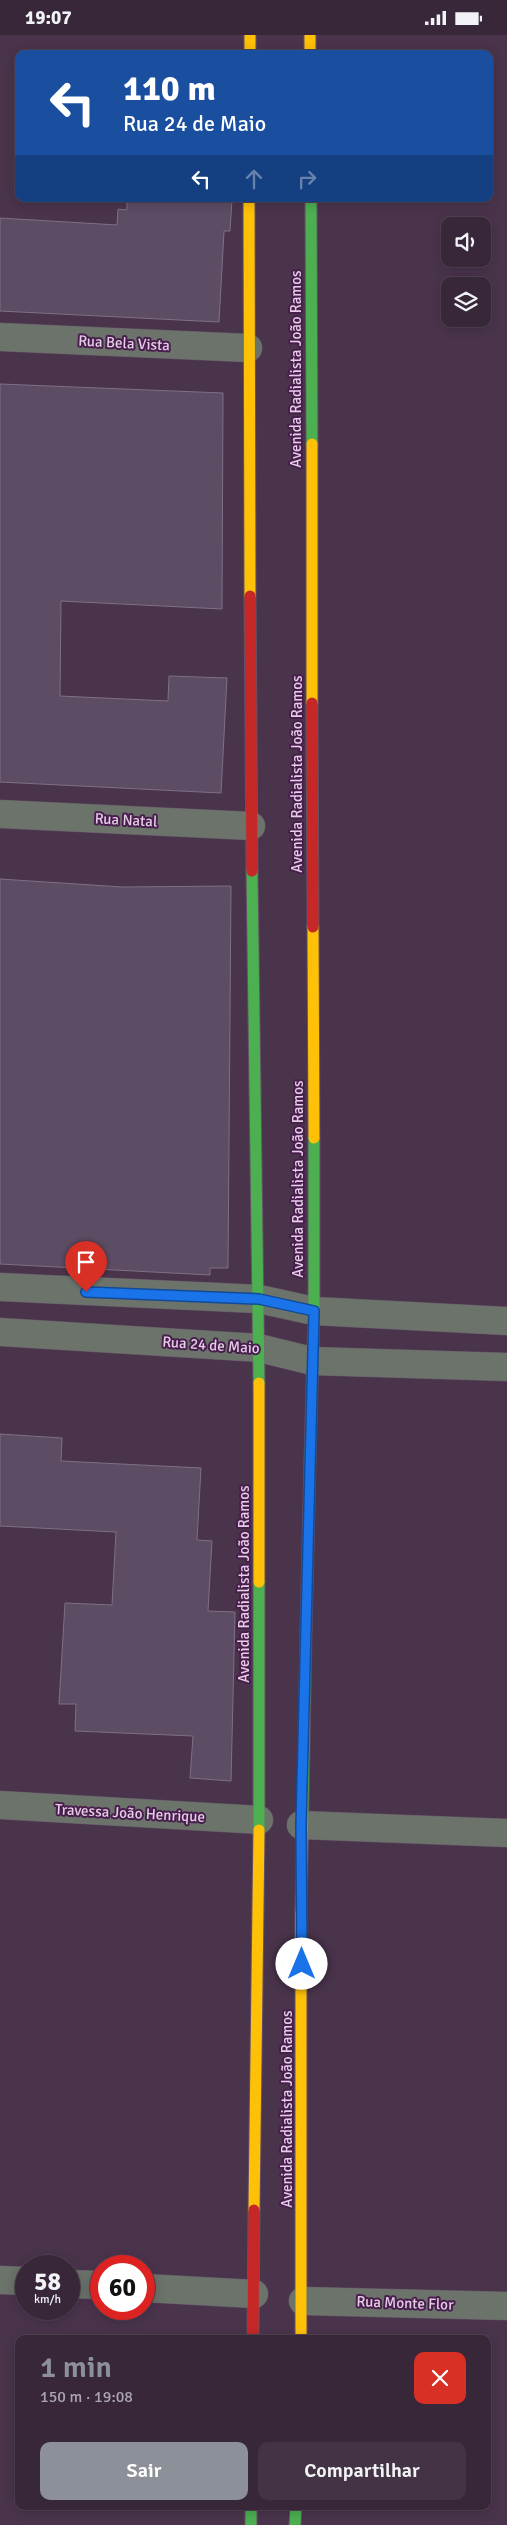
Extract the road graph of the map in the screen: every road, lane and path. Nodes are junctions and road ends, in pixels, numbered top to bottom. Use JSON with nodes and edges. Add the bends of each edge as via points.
{"nodes":[{"id":1,"x":250,"y":35,"type":"edge"},
{"id":2,"x":310,"y":35,"type":"edge"},
{"id":3,"x":250,"y":50,"type":"edge"},
{"id":4,"x":310,"y":50,"type":"edge"},
{"id":5,"x":249,"y":202,"type":"edge"},
{"id":6,"x":311,"y":202,"type":"edge"},
{"id":7,"x":0,"y":337,"type":"edge"},
{"id":8,"x":248,"y":348,"type":"junction"},
{"id":9,"x":0,"y":814,"type":"edge"},
{"id":10,"x":251,"y":826,"type":"junction"},
{"id":11,"x":0,"y":1287,"type":"edge"},
{"id":12,"x":67,"y":1291,"type":"junction"},
{"id":13,"x":259,"y":1299,"type":"junction"},
{"id":14,"x":314,"y":1311,"type":"junction"},
{"id":15,"x":507,"y":1321,"type":"edge"},
{"id":16,"x":0,"y":1332,"type":"edge"},
{"id":17,"x":65,"y":1335,"type":"junction"},
{"id":18,"x":259,"y":1348,"type":"junction"},
{"id":19,"x":312,"y":1361,"type":"junction"},
{"id":20,"x":507,"y":1367,"type":"edge"},
{"id":21,"x":0,"y":1805,"type":"edge"},
{"id":22,"x":260,"y":1820,"type":"junction"},
{"id":23,"x":301,"y":1825,"type":"junction"},
{"id":24,"x":507,"y":1833,"type":"edge"},
{"id":25,"x":0,"y":2280,"type":"edge"},
{"id":26,"x":15,"y":2281,"type":"edge"},
{"id":27,"x":155,"y":2288,"type":"edge"},
{"id":28,"x":254,"y":2293,"type":"junction"},
{"id":29,"x":303,"y":2301,"type":"junction"},
{"id":30,"x":507,"y":2306,"type":"edge"},
{"id":31,"x":253,"y":2335,"type":"edge"},
{"id":32,"x":302,"y":2335,"type":"edge"},
{"id":33,"x":251,"y":2510,"type":"edge"},
{"id":34,"x":296,"y":2510,"type":"edge"},
{"id":35,"x":251,"y":2525,"type":"edge"},
{"id":36,"x":295,"y":2525,"type":"edge"}],
"edges":[{"from":1,"to":3,"type":"main road"},
{"from":2,"to":4,"type":"main road"},
{"from":5,"to":8,"type":"main road","name":"Avenida Radialista João Ramos"},
{"from":6,"to":14,"type":"main road","name":"Avenida Radialista João Ramos"},
{"from":7,"to":8,"type":"street","name":"Rua Bela Vista"},
{"from":8,"to":10,"type":"main road","name":"Avenida Radialista João Ramos"},
{"from":9,"to":10,"type":"street","name":"Rua Natal"},
{"from":10,"to":13,"type":"main road","name":"Avenida Radialista João Ramos"},
{"from":11,"to":12,"type":"street"},
{"from":12,"to":13,"type":"street"},
{"from":12,"to":17,"type":"street"},
{"from":13,"to":14,"type":"street"},
{"from":13,"to":18,"type":"main road","name":"Avenida Radialista João Ramos"},
{"from":14,"to":15,"type":"street"},
{"from":14,"to":19,"type":"main road","name":"Avenida Radialista João Ramos"},
{"from":16,"to":17,"type":"street","name":"Rua 24 de Maio"},
{"from":17,"to":18,"type":"street","name":"Rua 24 de Maio"},
{"from":18,"to":19,"type":"street","name":"Rua 24 de Maio"},
{"from":18,"to":22,"type":"main road","name":"Avenida Radialista João Ramos"},
{"from":19,"to":20,"type":"street","name":"Rua 24 de Maio"},
{"from":19,"to":23,"type":"main road","name":"Avenida Radialista João Ramos"},
{"from":21,"to":22,"type":"street","name":"Travessa João Henrique"},
{"from":22,"to":28,"type":"main road","name":"Avenida Radialista João Ramos"},
{"from":23,"to":24,"type":"street"},
{"from":23,"to":29,"type":"main road","name":"Avenida Radialista João Ramos"},
{"from":25,"to":26,"type":"street"},
{"from":27,"to":28,"type":"street"},
{"from":28,"to":31,"type":"main road","name":"Avenida Radialista João Ramos"},
{"from":29,"to":30,"type":"street","name":"Rua Monte Flor"},
{"from":29,"to":32,"type":"main road","name":"Avenida Radialista João Ramos"},
{"from":33,"to":35,"type":"main road"},
{"from":34,"to":36,"type":"main road"}]}
